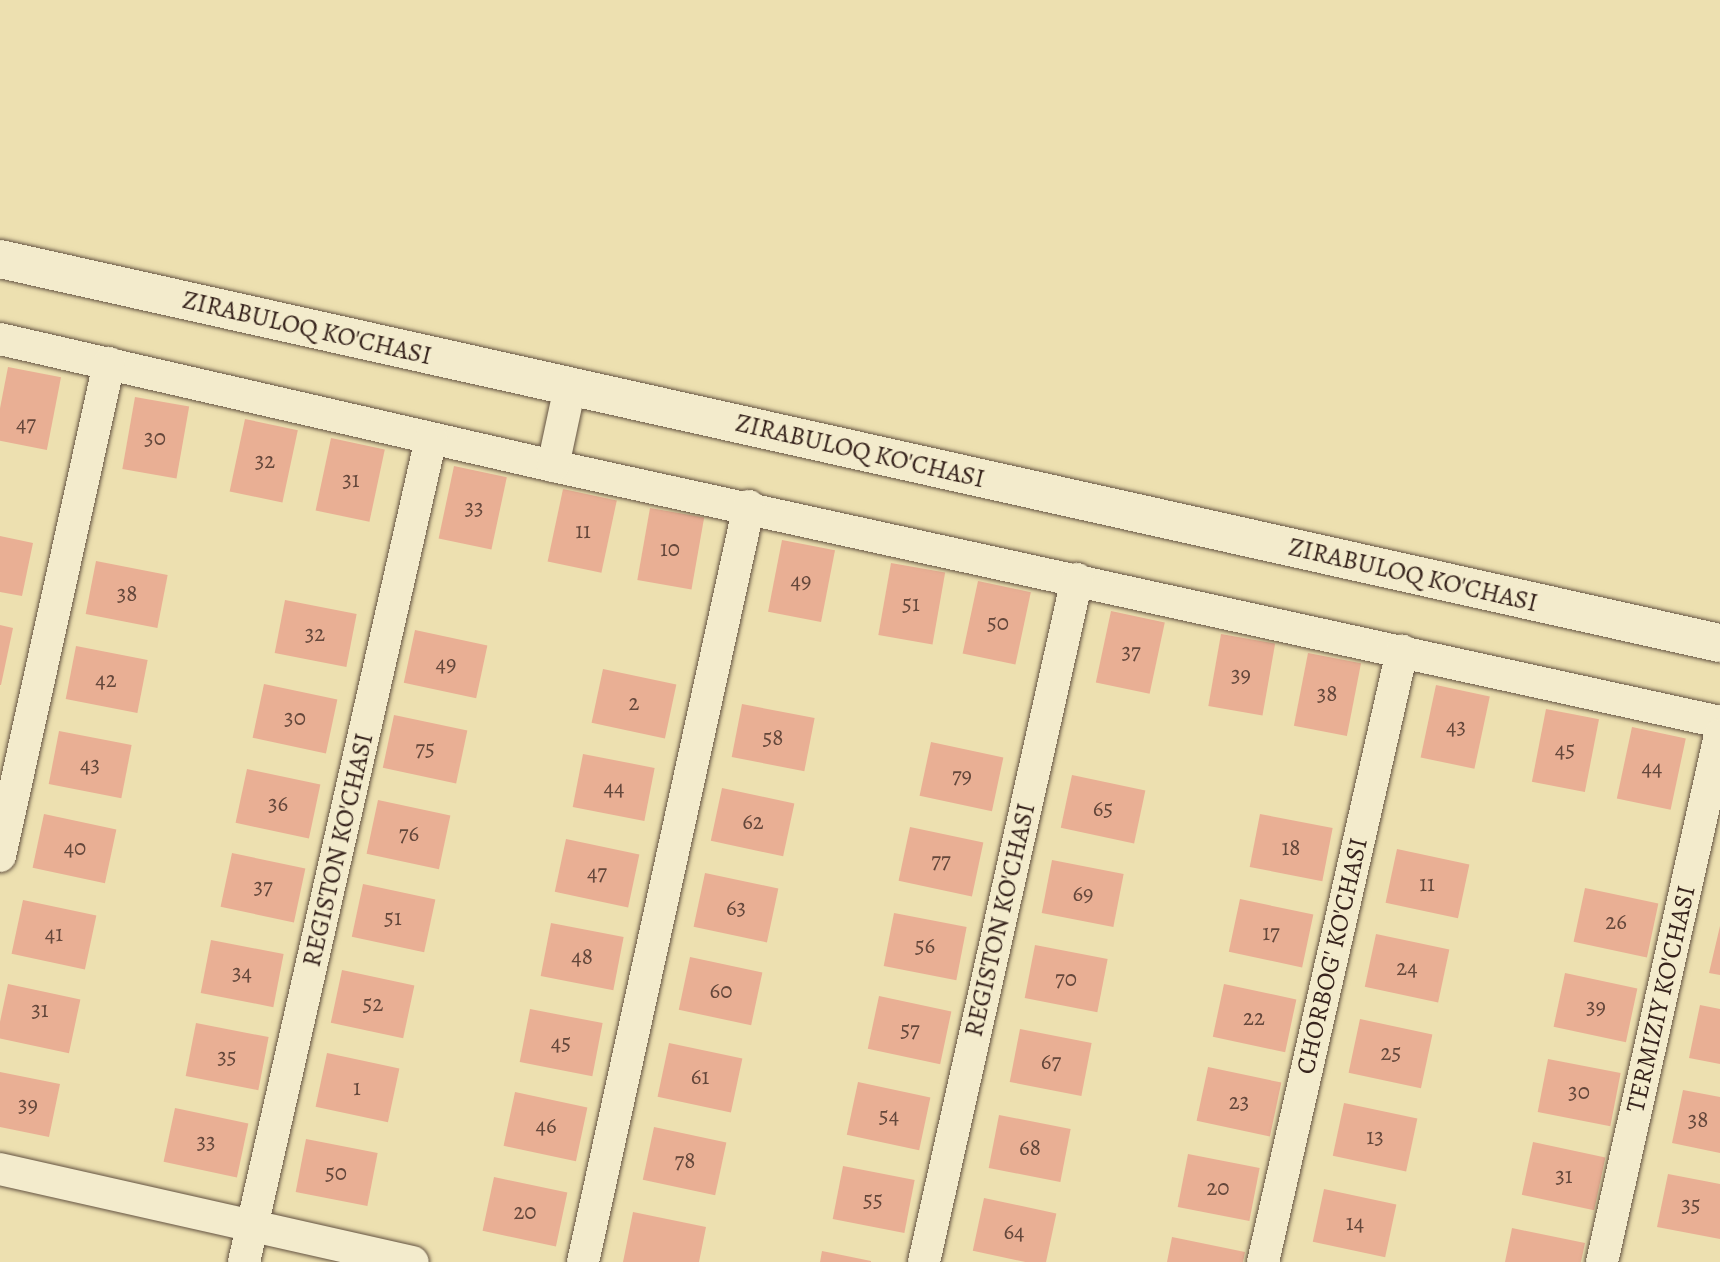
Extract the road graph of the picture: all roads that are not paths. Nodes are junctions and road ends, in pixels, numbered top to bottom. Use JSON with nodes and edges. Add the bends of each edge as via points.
{"nodes":[{"id":1,"x":0,"y":259,"type":"edge"},
{"id":2,"x":0,"y":339,"type":"edge"},
{"id":3,"x":109,"y":363,"type":"junction"},
{"id":4,"x":570,"y":387,"type":"junction"},
{"id":5,"x":431,"y":438,"type":"junction"},
{"id":6,"x":553,"y":466,"type":"junction"},
{"id":7,"x":750,"y":506,"type":"junction"},
{"id":8,"x":1077,"y":579,"type":"junction"},
{"id":9,"x":1720,"y":643,"type":"edge"},
{"id":10,"x":1402,"y":650,"type":"junction"},
{"id":11,"x":1720,"y":722,"type":"edge"},
{"id":12,"x":1720,"y":735,"type":"edge"},
{"id":13,"x":0,"y":856,"type":"edge"},
{"id":14,"x":0,"y":1170,"type":"edge"},
{"id":15,"x":254,"y":1226,"type":"junction"},
{"id":16,"x":244,"y":1262,"type":"edge"},
{"id":17,"x":413,"y":1262,"type":"edge"},
{"id":18,"x":583,"y":1262,"type":"edge"},
{"id":19,"x":924,"y":1262,"type":"edge"},
{"id":20,"x":1263,"y":1262,"type":"edge"},
{"id":21,"x":1602,"y":1262,"type":"edge"}],
"edges":[{"from":1,"to":4,"type":"street","name":"ZIRABULOQ KO'CHASI"},
{"from":2,"to":3,"type":"street"},
{"from":3,"to":5,"type":"street"},
{"from":3,"to":13,"type":"street"},
{"from":4,"to":6,"type":"street"},
{"from":4,"to":9,"type":"street","name":"ZIRABULOQ KO'CHASI"},
{"from":5,"to":6,"type":"street"},
{"from":5,"to":15,"type":"street","name":"REGISTON KO'CHASI"},
{"from":6,"to":7,"type":"street"},
{"from":7,"to":8,"type":"street"},
{"from":7,"to":18,"type":"street"},
{"from":8,"to":10,"type":"street"},
{"from":8,"to":19,"type":"street","name":"REGISTON KO'CHASI"},
{"from":10,"to":11,"type":"street"},
{"from":10,"to":20,"type":"street","name":"CHORBOG' KO'CHASI"},
{"from":12,"to":21,"type":"street","name":"TERMIZIY KO'CHASI"},
{"from":14,"to":15,"type":"street"},
{"from":15,"to":16,"type":"street","name":"REGISTON KO'CHASI"},
{"from":15,"to":17,"type":"street"}]}
